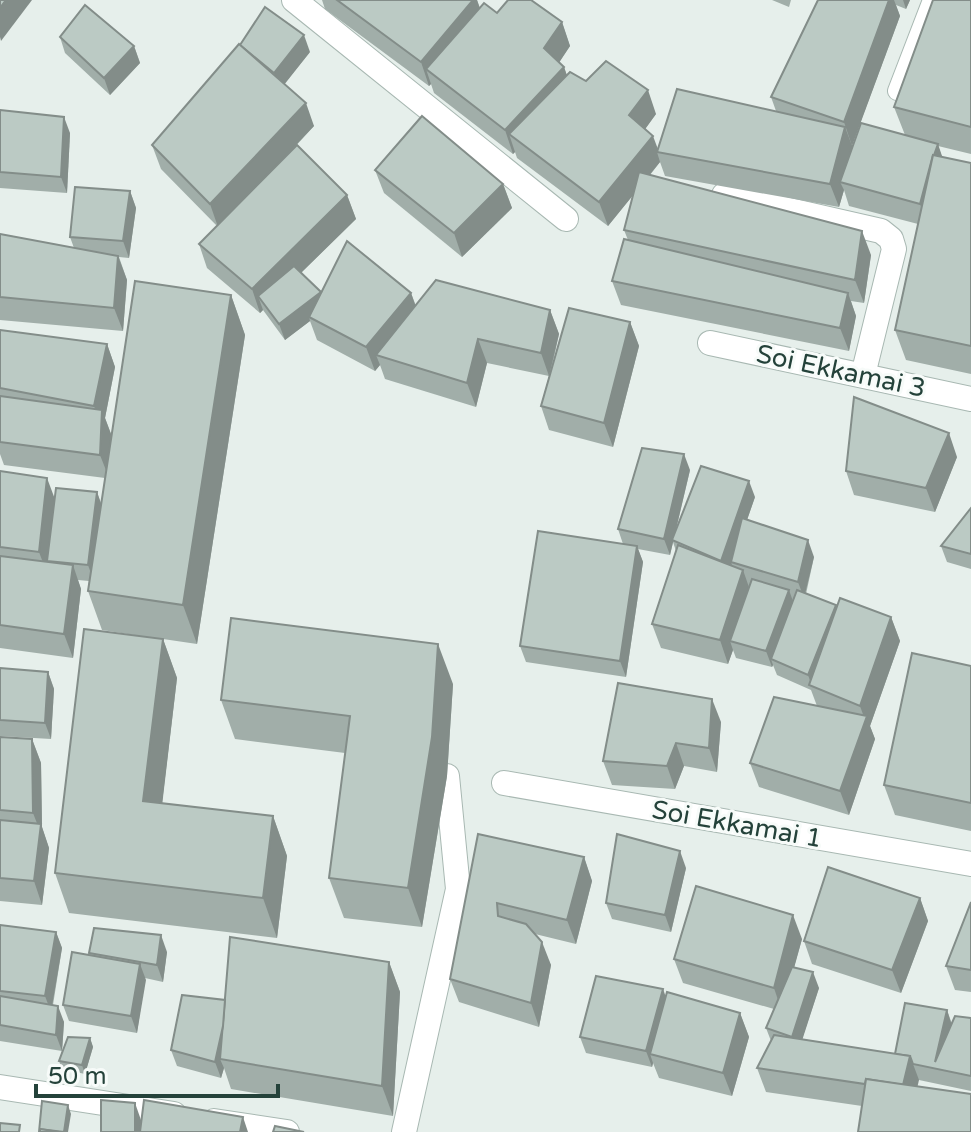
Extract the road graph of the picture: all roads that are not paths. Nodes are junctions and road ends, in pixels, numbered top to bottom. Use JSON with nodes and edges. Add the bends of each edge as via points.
{"nodes":[{"id":1,"x":294,"y":0,"type":"edge"},
{"id":2,"x":932,"y":0,"type":"edge"},
{"id":3,"x":897,"y":91,"type":"edge"},
{"id":4,"x":723,"y":195,"type":"edge"},
{"id":5,"x":566,"y":219,"type":"dead end"},
{"id":6,"x":710,"y":343,"type":"dead end"},
{"id":7,"x":863,"y":375,"type":"junction"},
{"id":8,"x":971,"y":399,"type":"edge"},
{"id":9,"x":447,"y":776,"type":"dead end"},
{"id":10,"x":504,"y":783,"type":"dead end"},
{"id":11,"x":971,"y":864,"type":"edge"},
{"id":12,"x":0,"y":1087,"type":"edge"},
{"id":13,"x":287,"y":1132,"type":"edge"},
{"id":14,"x":404,"y":1132,"type":"edge"}],
"edges":[{"from":1,"to":5,"type":"street"},
{"from":2,"to":3,"type":"lane"},
{"from":4,"to":7,"type":"street","via":[[881,231],[891,239],[894,249]]},
{"from":6,"to":7,"type":"street","name":"Soi Ekkamai 3"},
{"from":7,"to":8,"type":"street","name":"Soi Ekkamai 3"},
{"from":9,"to":14,"type":"street","via":[[458,889]]},
{"from":10,"to":11,"type":"street","name":"Soi Ekkamai 1"},
{"from":12,"to":13,"type":"street"}]}
